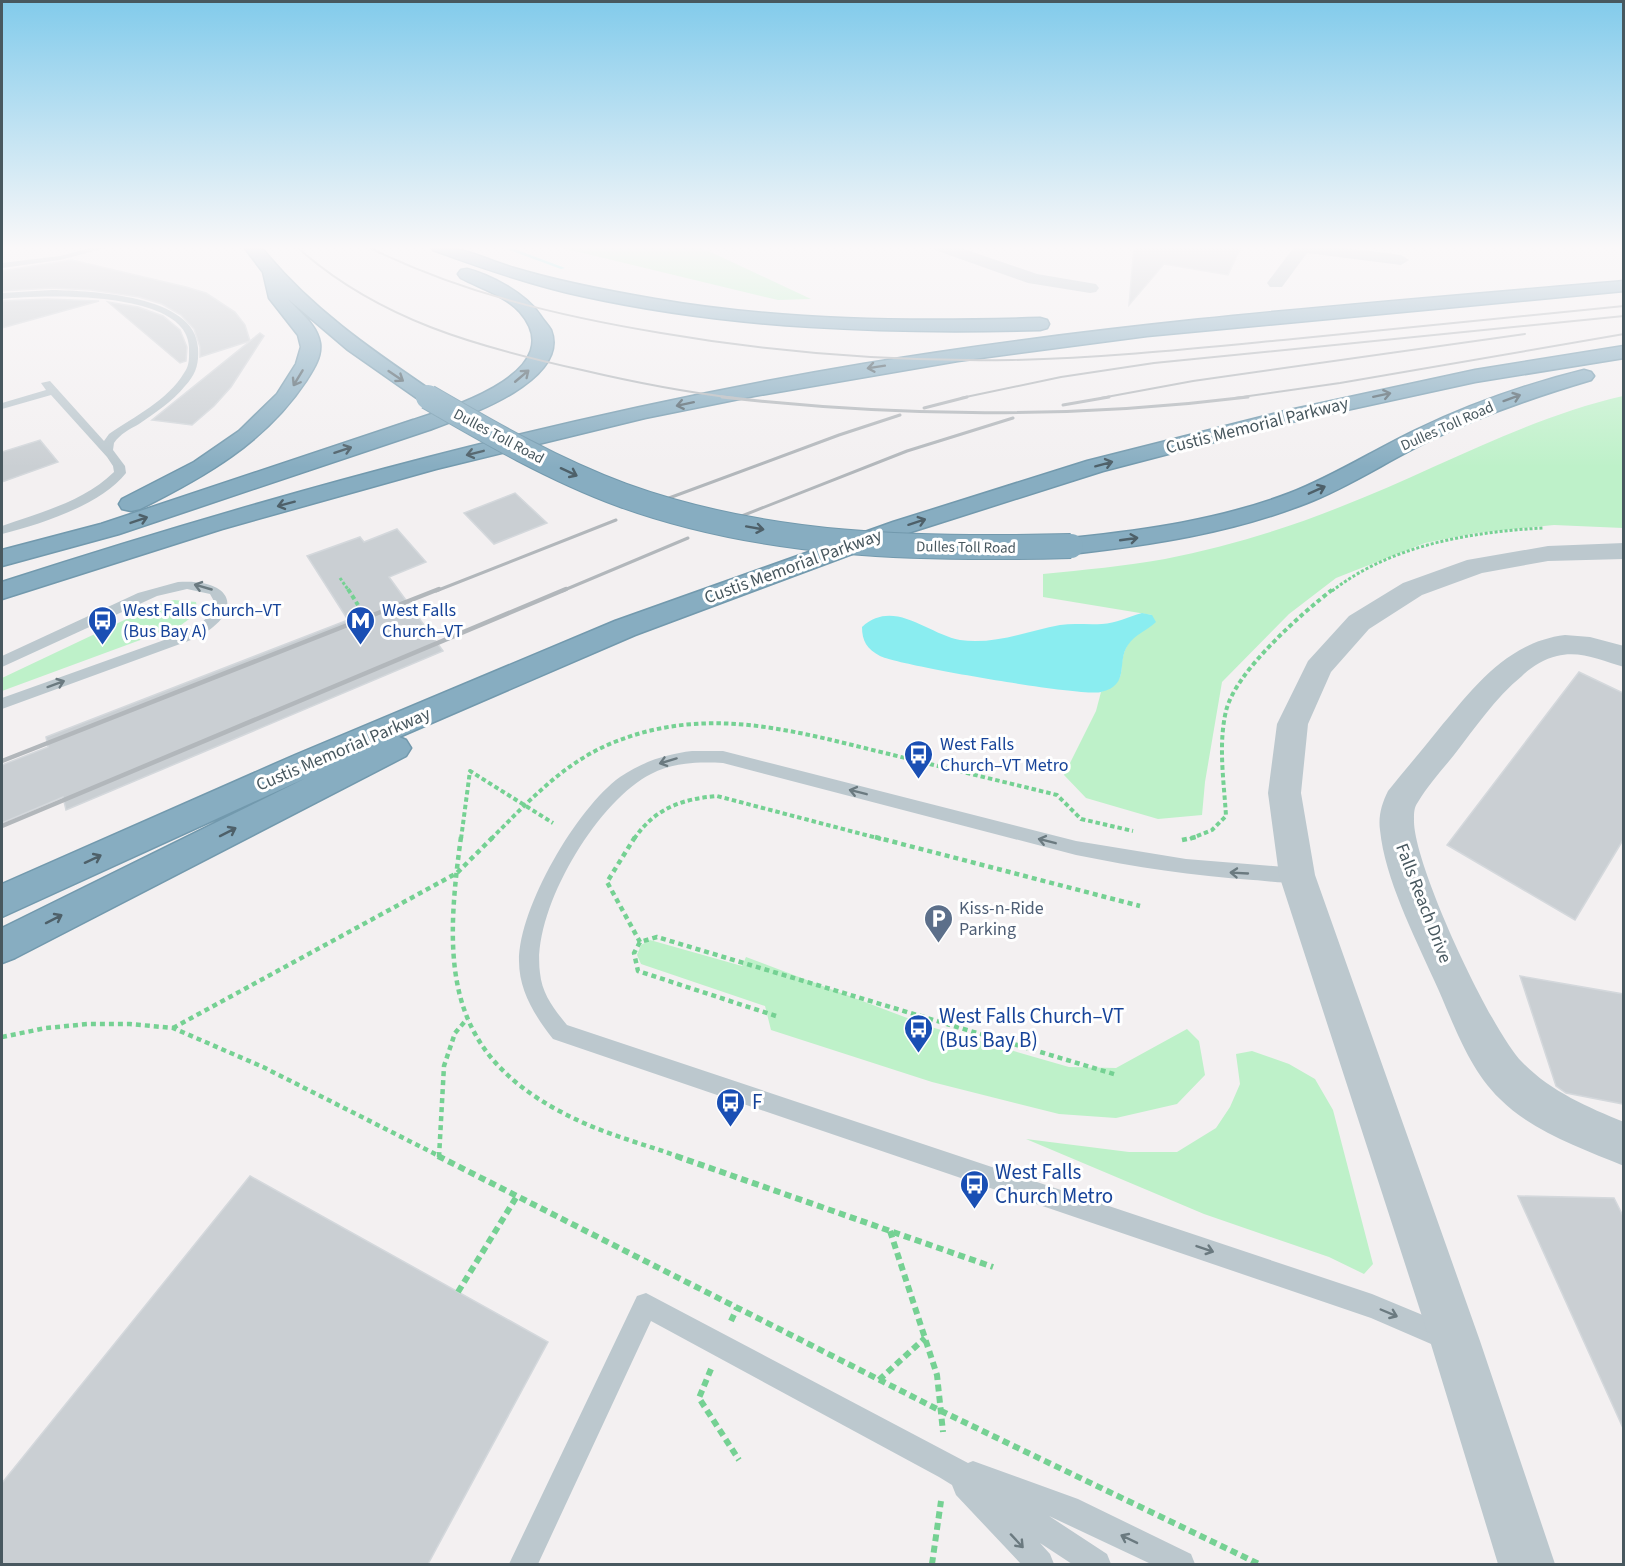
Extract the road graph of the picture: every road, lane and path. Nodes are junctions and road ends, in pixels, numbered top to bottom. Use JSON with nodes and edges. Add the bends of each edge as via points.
{"nodes":[{"id":1,"x":178,"y":320,"type":"edge"},
{"id":2,"x":299,"y":320,"type":"edge"},
{"id":3,"x":323,"y":320,"type":"edge"},
{"id":4,"x":536,"y":320,"type":"edge"},
{"id":5,"x":793,"y":320,"type":"edge"},
{"id":6,"x":1094,"y":320,"type":"edge"},
{"id":7,"x":1260,"y":320,"type":"edge"},
{"id":8,"x":1623,"y":352,"type":"edge"},
{"id":9,"x":1623,"y":366,"type":"edge"},
{"id":10,"x":2,"y":406,"type":"edge"},
{"id":11,"x":107,"y":450,"type":"junction"},
{"id":12,"x":2,"y":530,"type":"edge"},
{"id":13,"x":842,"y":547,"type":"junction"},
{"id":14,"x":1623,"y":551,"type":"edge"},
{"id":15,"x":2,"y":557,"type":"edge"},
{"id":16,"x":340,"y":578,"type":"dead end"},
{"id":17,"x":2,"y":591,"type":"edge"},
{"id":18,"x":358,"y":605,"type":"dead end"},
{"id":19,"x":1623,"y":657,"type":"edge"},
{"id":20,"x":2,"y":662,"type":"edge"},
{"id":21,"x":1236,"y":683,"type":"dead end"},
{"id":22,"x":2,"y":704,"type":"edge"},
{"id":23,"x":523,"y":805,"type":"junction"},
{"id":24,"x":1226,"y":816,"type":"dead end"},
{"id":25,"x":553,"y":824,"type":"dead end"},
{"id":26,"x":457,"y":873,"type":"junction"},
{"id":27,"x":1297,"y":875,"type":"junction"},
{"id":28,"x":2,"y":901,"type":"edge"},
{"id":29,"x":1140,"y":906,"type":"dead end"},
{"id":30,"x":640,"y":942,"type":"junction"},
{"id":31,"x":2,"y":946,"type":"edge"},
{"id":32,"x":776,"y":1016,"type":"dead end"},
{"id":33,"x":467,"y":1019,"type":"junction"},
{"id":34,"x":173,"y":1028,"type":"junction"},
{"id":35,"x":2,"y":1037,"type":"edge"},
{"id":36,"x":1116,"y":1075,"type":"dead end"},
{"id":37,"x":1623,"y":1144,"type":"edge"},
{"id":38,"x":439,"y":1157,"type":"junction"},
{"id":39,"x":518,"y":1196,"type":"junction"},
{"id":40,"x":890,"y":1230,"type":"junction"},
{"id":41,"x":993,"y":1267,"type":"dead end"},
{"id":42,"x":458,"y":1292,"type":"dead end"},
{"id":43,"x":737,"y":1308,"type":"junction"},
{"id":44,"x":925,"y":1338,"type":"junction"},
{"id":45,"x":1455,"y":1341,"type":"junction"},
{"id":46,"x":720,"y":1345,"type":"junction"},
{"id":47,"x":879,"y":1380,"type":"junction"},
{"id":48,"x":939,"y":1410,"type":"junction"},
{"id":49,"x":740,"y":1460,"type":"dead end"},
{"id":50,"x":949,"y":1467,"type":"junction"},
{"id":51,"x":523,"y":1564,"type":"edge"},
{"id":52,"x":1040,"y":1564,"type":"edge"},
{"id":53,"x":1097,"y":1564,"type":"edge"},
{"id":54,"x":1181,"y":1564,"type":"edge"},
{"id":55,"x":1259,"y":1564,"type":"edge"},
{"id":56,"x":1526,"y":1564,"type":"edge"}],
"edges":[{"from":1,"to":11,"type":"lane","via":[[187,328],[194,345],[194,363],[187,376],[172,394],[113,436]]},
{"from":2,"to":15,"type":"highway","one_way":true,"via":[[310,344],[303,370],[276,409],[222,453],[101,519]]},
{"from":3,"to":9,"type":"highway","name":"Dulles Toll Road","one_way":true,"bridge":true,"via":[[425,395],[516,446],[655,506],[706,519],[844,542],[941,547],[1071,546],[1188,529],[1279,505],[1319,490],[1472,414],[1542,388]]},
{"from":15,"to":4,"type":"highway","one_way":true,"via":[[110,529],[464,409],[512,385],[532,368],[542,352],[544,338]]},
{"from":5,"to":6,"type":"highway","via":[[877,326]]},
{"from":7,"to":17,"type":"highway","one_way":true,"via":[[952,355],[775,386],[579,428],[178,535]]},
{"from":13,"to":8,"type":"highway","name":"Custis Memorial Parkway","one_way":true,"via":[[1095,466],[1274,419],[1427,386]]},
{"from":10,"to":11,"type":"lane","via":[[49,387]]},
{"from":11,"to":12,"type":"lane","via":[[120,473],[104,488]]},
{"from":28,"to":13,"type":"highway","name":"Custis Memorial Parkway","one_way":true,"via":[[274,778],[624,628]]},
{"from":31,"to":13,"type":"highway","one_way":true,"via":[[503,695],[738,600]]},
{"from":14,"to":27,"type":"street","via":[[1544,554],[1455,571],[1391,599],[1347,634],[1304,692],[1293,718],[1284,799]]},
{"from":16,"to":18,"type":"path"},
{"from":19,"to":37,"type":"street","name":"Falls Reach Drive","via":[[1572,645],[1555,646],[1521,661],[1491,688],[1400,800],[1396,814],[1398,834],[1433,936],[1496,1065],[1539,1103]]},
{"from":22,"to":20,"type":"lane","one_way":true,"via":[[186,637],[212,622],[219,613],[219,595],[202,585],[190,584],[157,591]]},
{"from":21,"to":24,"type":"path","via":[[1225,723]]},
{"from":23,"to":25,"type":"path"},
{"from":23,"to":26,"type":"path"},
{"from":23,"to":26,"type":"path","via":[[470,771]]},
{"from":26,"to":33,"type":"path","via":[[454,941],[460,998]]},
{"from":26,"to":34,"type":"path"},
{"from":27,"to":45,"type":"street"},
{"from":27,"to":45,"type":"lane","one_way":true,"via":[[1234,873],[1116,856],[723,757],[694,755],[642,770],[599,808],[571,845],[548,889],[528,962],[534,995],[560,1032],[1372,1306]]},
{"from":29,"to":30,"type":"path","via":[[717,796],[702,796],[677,801],[656,813],[606,882]]},
{"from":30,"to":32,"type":"path","via":[[634,953],[638,971]]},
{"from":30,"to":36,"type":"path","via":[[657,937]]},
{"from":33,"to":38,"type":"path","via":[[455,1033],[444,1066]]},
{"from":33,"to":40,"type":"path","via":[[503,1072],[547,1105],[589,1125]]},
{"from":34,"to":35,"type":"path","via":[[88,1024]]},
{"from":34,"to":38,"type":"path","via":[[262,1067]]},
{"from":38,"to":39,"type":"path"},
{"from":39,"to":42,"type":"path"},
{"from":39,"to":43,"type":"path"},
{"from":40,"to":41,"type":"path"},
{"from":40,"to":44,"type":"path"},
{"from":43,"to":46,"type":"path"},
{"from":43,"to":47,"type":"path"},
{"from":44,"to":47,"type":"path"},
{"from":44,"to":48,"type":"path","via":[[937,1375]]},
{"from":45,"to":56,"type":"street"},
{"from":46,"to":49,"type":"path","via":[[699,1398]]},
{"from":46,"to":50,"type":"lane"},
{"from":46,"to":51,"type":"lane","via":[[646,1305]]},
{"from":47,"to":48,"type":"path"},
{"from":48,"to":55,"type":"path"},
{"from":50,"to":52,"type":"lane","one_way":true},
{"from":50,"to":53,"type":"lane"},
{"from":54,"to":50,"type":"lane","one_way":true,"via":[[1068,1509]]}]}
